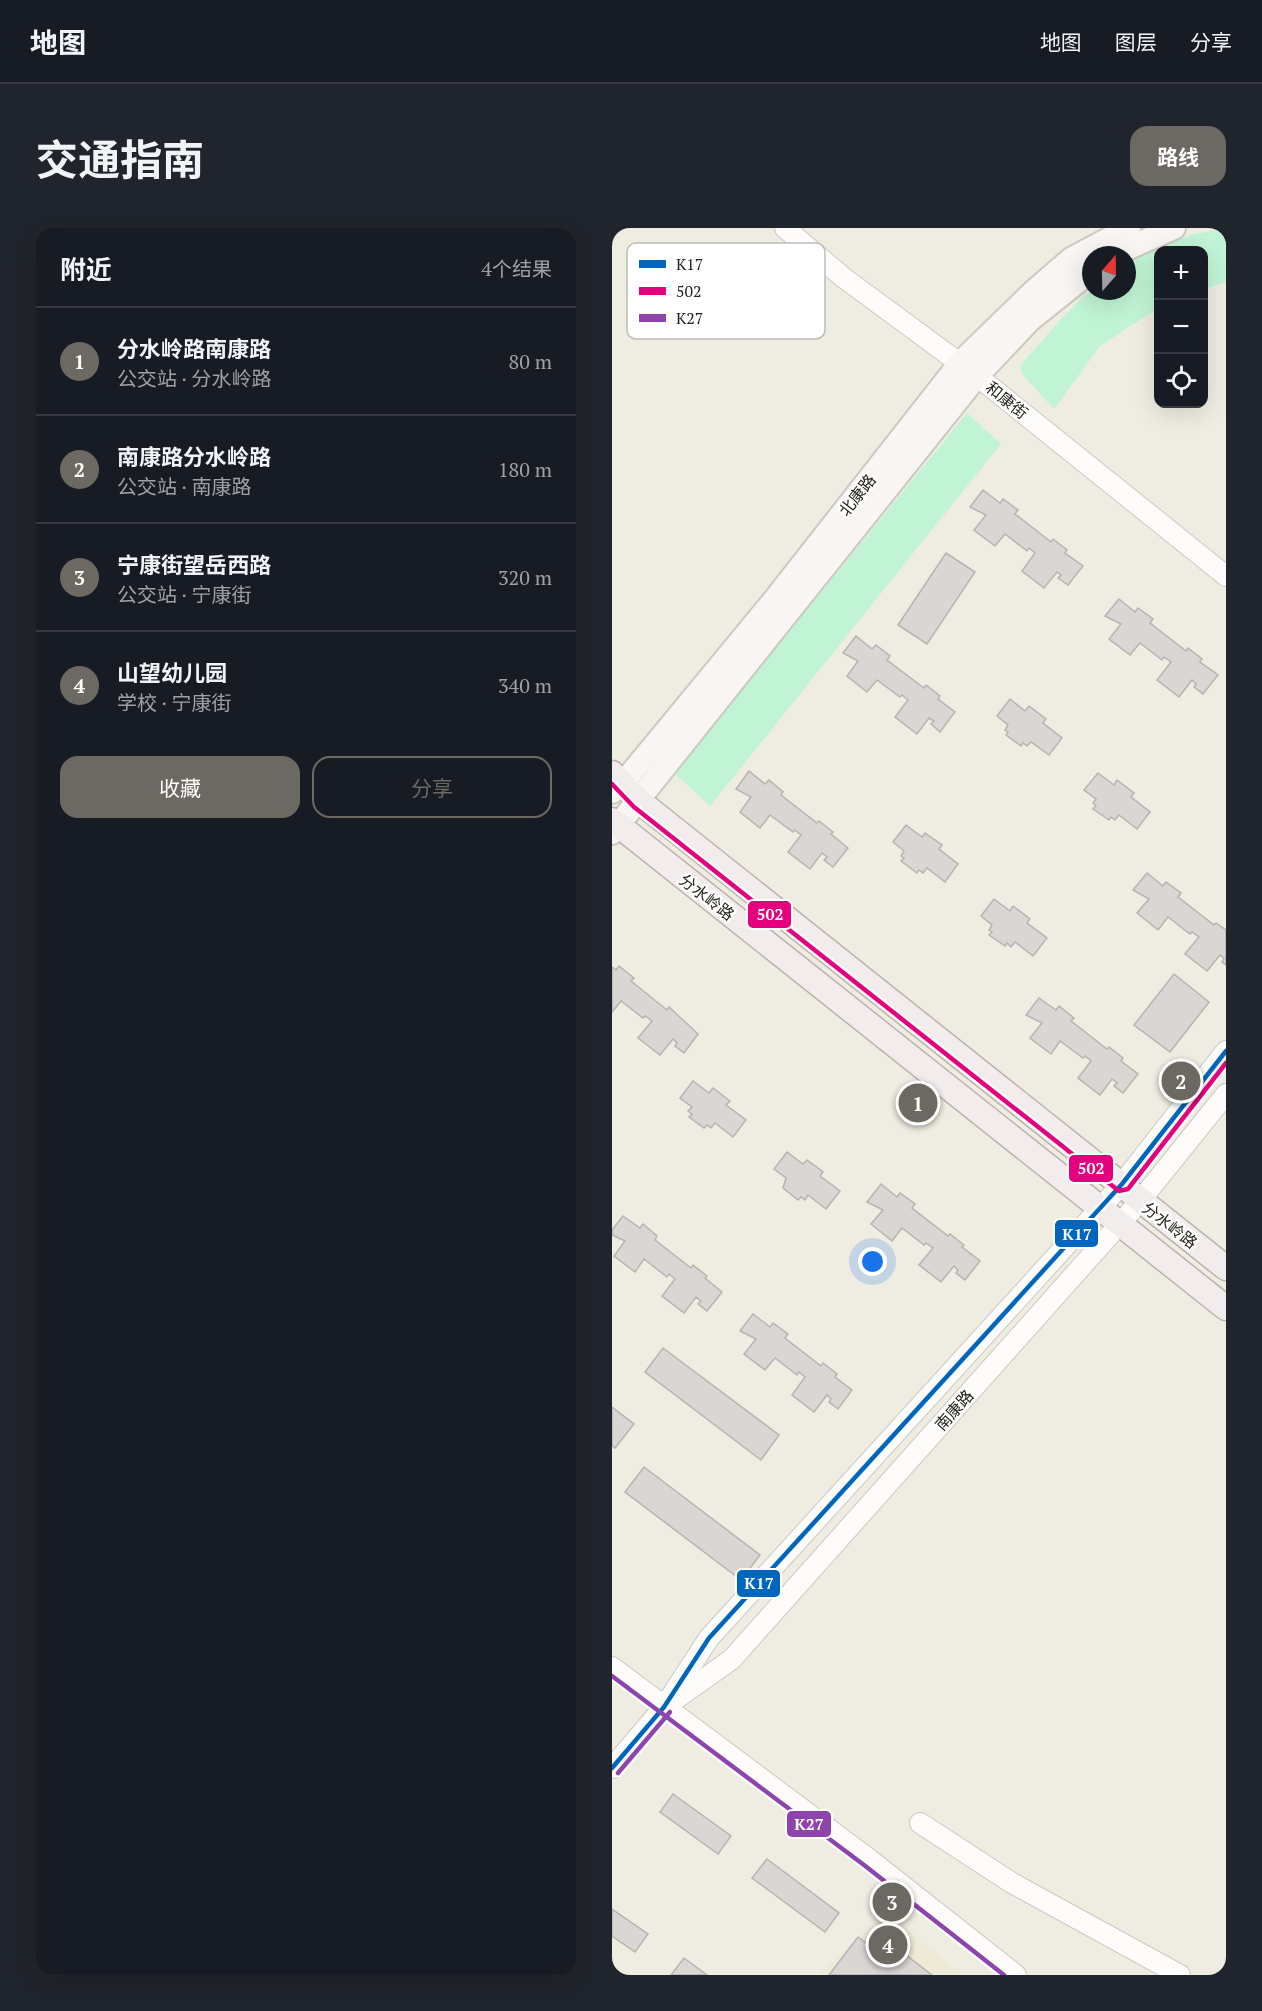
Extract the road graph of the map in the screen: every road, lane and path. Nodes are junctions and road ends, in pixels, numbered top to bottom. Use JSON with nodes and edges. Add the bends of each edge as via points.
{"nodes":[{"id":1,"x":785,"y":228,"type":"edge"},
{"id":2,"x":1129,"y":228,"type":"edge"},
{"id":3,"x":1174,"y":228,"type":"edge"},
{"id":4,"x":803,"y":243,"type":"edge"},
{"id":5,"x":1133,"y":246,"type":"edge"},
{"id":6,"x":825,"y":262,"type":"edge"},
{"id":7,"x":1082,"y":278,"type":"edge"},
{"id":8,"x":968,"y":370,"type":"junction"},
{"id":9,"x":1226,"y":576,"type":"edge"},
{"id":10,"x":616,"y":783,"type":"edge"},
{"id":11,"x":639,"y":801,"type":"junction"},
{"id":12,"x":614,"y":827,"type":"edge"},
{"id":13,"x":1226,"y":1051,"type":"edge"},
{"id":14,"x":1226,"y":1094,"type":"edge"},
{"id":15,"x":1122,"y":1184,"type":"junction"},
{"id":16,"x":1140,"y":1201,"type":"junction"},
{"id":17,"x":1100,"y":1207,"type":"junction"},
{"id":18,"x":1119,"y":1225,"type":"junction"},
{"id":19,"x":1226,"y":1268,"type":"edge"},
{"id":20,"x":1226,"y":1308,"type":"edge"},
{"id":21,"x":612,"y":1667,"type":"edge"},
{"id":22,"x":664,"y":1707,"type":"junction"},
{"id":23,"x":612,"y":1768,"type":"edge"},
{"id":24,"x":920,"y":1822,"type":"dead end"},
{"id":25,"x":1016,"y":1975,"type":"edge"},
{"id":26,"x":1180,"y":1975,"type":"edge"}],
"edges":[{"from":1,"to":4,"type":"street","name":"和康街"},
{"from":2,"to":8,"type":"main road","name":"北康路","via":[[1071,259],[1035,290]]},
{"from":3,"to":5,"type":"main road"},
{"from":6,"to":8,"type":"street","name":"和康街"},
{"from":7,"to":8,"type":"main road","name":"北康路"},
{"from":8,"to":9,"type":"street","name":"和康街"},
{"from":8,"to":10,"type":"main road","name":"北康路"},
{"from":8,"to":11,"type":"main road","name":"北康路"},
{"from":10,"to":11,"type":"main road","name":"分水岭路"},
{"from":11,"to":12,"type":"main road","name":"北康路"},
{"from":11,"to":15,"type":"main road","name":"分水岭路"},
{"from":12,"to":17,"type":"main road","name":"分水岭路"},
{"from":13,"to":15,"type":"street","name":"南康路"},
{"from":14,"to":16,"type":"street","name":"南康路"},
{"from":15,"to":16,"type":"main road","name":"分水岭路"},
{"from":15,"to":17,"type":"street","name":"南康路"},
{"from":16,"to":18,"type":"street","name":"南康路"},
{"from":16,"to":19,"type":"main road","name":"分水岭路"},
{"from":17,"to":18,"type":"main road","name":"分水岭路"},
{"from":17,"to":22,"type":"street","name":"南康路","via":[[709,1638]]},
{"from":18,"to":20,"type":"main road","name":"分水岭路"},
{"from":18,"to":22,"type":"street","name":"南康路","via":[[732,1659]]},
{"from":21,"to":22,"type":"street"},
{"from":22,"to":23,"type":"street","name":"南康路"},
{"from":22,"to":25,"type":"street","via":[[868,1858]]},
{"from":24,"to":26,"type":"street","via":[[1012,1883]]}]}
